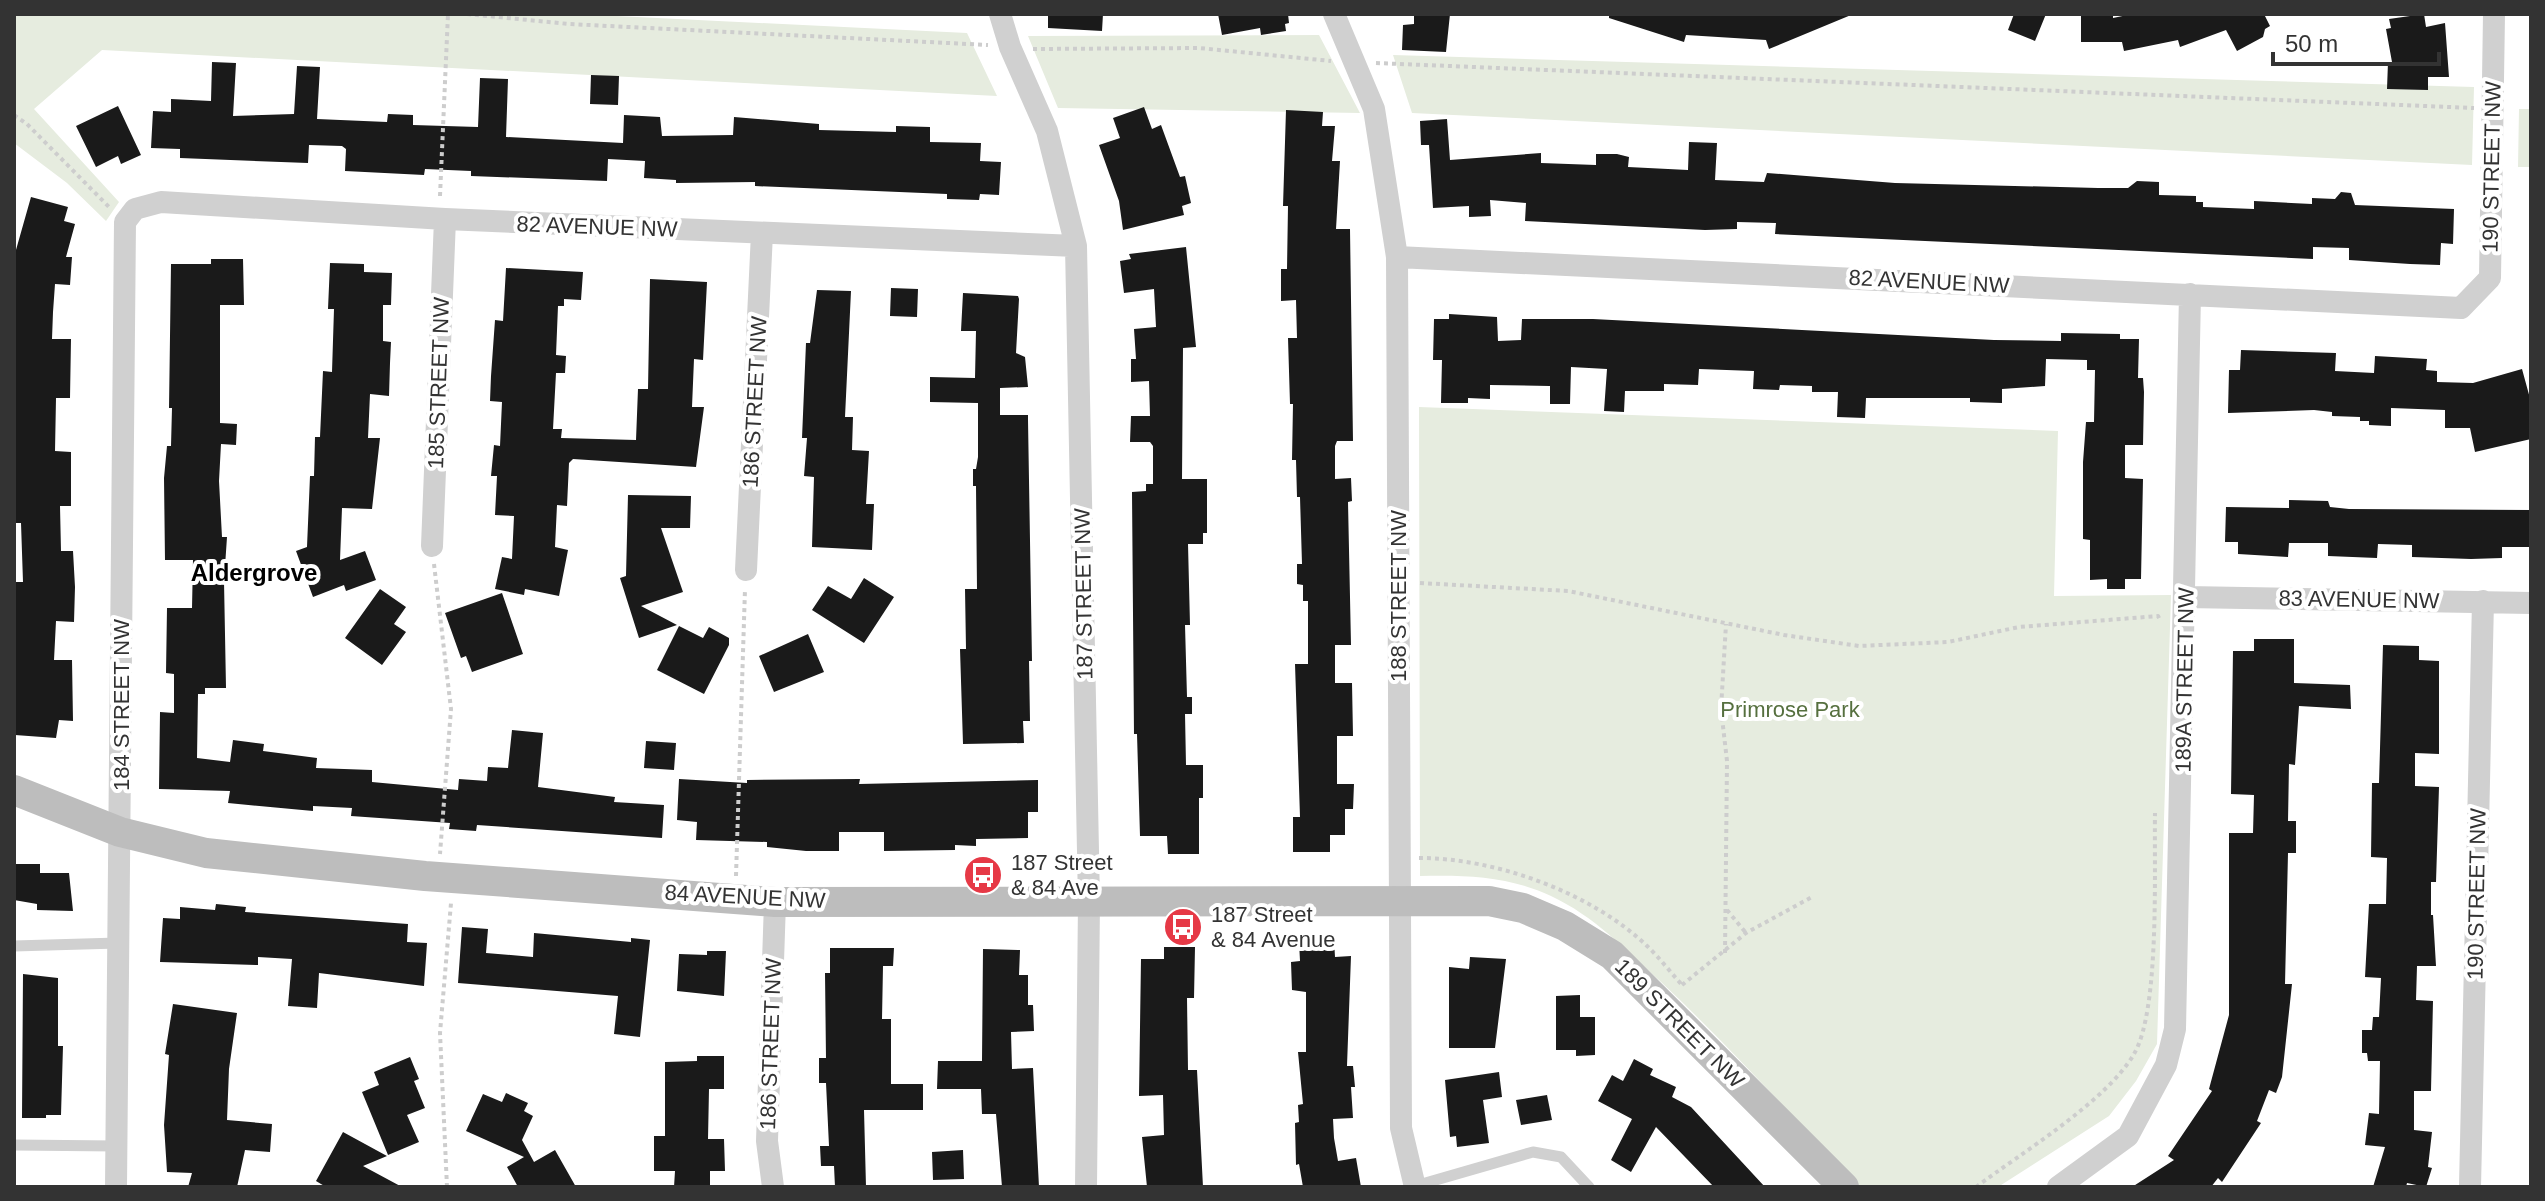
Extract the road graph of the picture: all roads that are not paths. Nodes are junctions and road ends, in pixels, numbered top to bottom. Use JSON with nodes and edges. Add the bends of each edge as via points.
{"nodes":[{"id":1,"x":1000,"y":14,"type":"edge"},
{"id":2,"x":1334,"y":14,"type":"edge"},
{"id":3,"x":2494,"y":14,"type":"edge"},
{"id":4,"x":442,"y":219,"type":"junction"},
{"id":5,"x":125,"y":222,"type":"joint"},
{"id":6,"x":762,"y":233,"type":"junction"},
{"id":7,"x":1076,"y":246,"type":"junction"},
{"id":8,"x":1397,"y":257,"type":"junction"},
{"id":9,"x":2190,"y":294,"type":"junction"},
{"id":10,"x":2461,"y":308,"type":"joint"},
{"id":11,"x":432,"y":546,"type":"dead end"},
{"id":12,"x":746,"y":570,"type":"road end"},
{"id":13,"x":2186,"y":597,"type":"junction"},
{"id":14,"x":2483,"y":601,"type":"junction"},
{"id":15,"x":2531,"y":603,"type":"edge"},
{"id":16,"x":14,"y":790,"type":"edge"},
{"id":17,"x":120,"y":832,"type":"junction"},
{"id":18,"x":1399,"y":901,"type":"junction"},
{"id":19,"x":1489,"y":901,"type":"joint"},
{"id":20,"x":775,"y":902,"type":"junction"},
{"id":21,"x":1089,"y":902,"type":"junction"},
{"id":22,"x":118,"y":943,"type":"junction"},
{"id":23,"x":14,"y":946,"type":"edge"},
{"id":24,"x":14,"y":1145,"type":"edge"},
{"id":25,"x":116,"y":1146,"type":"junction"},
{"id":26,"x":1415,"y":1186,"type":"edge"},
{"id":27,"x":116,"y":1187,"type":"edge"},
{"id":28,"x":773,"y":1187,"type":"edge"},
{"id":29,"x":1086,"y":1187,"type":"edge"},
{"id":30,"x":1589,"y":1187,"type":"edge"},
{"id":31,"x":1844,"y":1187,"type":"edge"},
{"id":32,"x":2058,"y":1187,"type":"edge"},
{"id":33,"x":2470,"y":1187,"type":"edge"}],
"edges":[{"from":1,"to":7,"type":"street","name":"187 STREET NW","via":[[1047,131]]},
{"from":2,"to":8,"type":"street","name":"188 STREET NW","via":[[1374,109]]},
{"from":3,"to":10,"type":"street","name":"190 STREET NW","via":[[2490,278]]},
{"from":4,"to":5,"type":"street","name":"82 AVENUE NW","via":[[161,202],[135,209]]},
{"from":4,"to":6,"type":"street","name":"82 AVENUE NW"},
{"from":4,"to":11,"type":"street","name":"185 STREET NW"},
{"from":5,"to":17,"type":"street","name":"184 STREET NW"},
{"from":6,"to":7,"type":"street","name":"82 AVENUE NW"},
{"from":6,"to":12,"type":"street","name":"186 STREET NW"},
{"from":7,"to":21,"type":"street","name":"187 STREET NW"},
{"from":8,"to":9,"type":"street","name":"82 AVENUE NW"},
{"from":8,"to":18,"type":"street","name":"188 STREET NW"},
{"from":9,"to":10,"type":"street","name":"82 AVENUE NW"},
{"from":9,"to":13,"type":"street","name":"189A STREET NW"},
{"from":13,"to":14,"type":"street","name":"83 AVENUE NW"},
{"from":13,"to":32,"type":"street","name":"189A STREET NW","via":[[2175,1029],[2166,1065],[2128,1136]]},
{"from":14,"to":15,"type":"street","name":"83 AVENUE NW"},
{"from":14,"to":33,"type":"street","name":"190 STREET NW"},
{"from":16,"to":17,"type":"street","name":"84 AVENUE NW"},
{"from":17,"to":20,"type":"street","name":"84 AVENUE NW","via":[[206,853],[295,864]]},
{"from":17,"to":22,"type":"street","name":"184 STREET NW"},
{"from":18,"to":19,"type":"street","name":"84 AVENUE NW"},
{"from":18,"to":21,"type":"street","name":"84 AVENUE NW"},
{"from":18,"to":26,"type":"street","name":"188 STREET NW","via":[[1401,1128]]},
{"from":19,"to":31,"type":"street","name":"189 STREET NW","via":[[1565,926],[1612,955]]},
{"from":20,"to":21,"type":"street","name":"84 AVENUE NW"},
{"from":20,"to":28,"type":"street","name":"186 STREET NW","via":[[767,1141]]},
{"from":21,"to":29,"type":"street","name":"187 STREET NW"},
{"from":22,"to":23,"type":"lane"},
{"from":22,"to":25,"type":"street","name":"184 STREET NW"},
{"from":24,"to":25,"type":"lane"},
{"from":25,"to":27,"type":"street","name":"184 STREET NW"},
{"from":26,"to":30,"type":"lane","via":[[1533,1152],[1561,1157]]}]}
